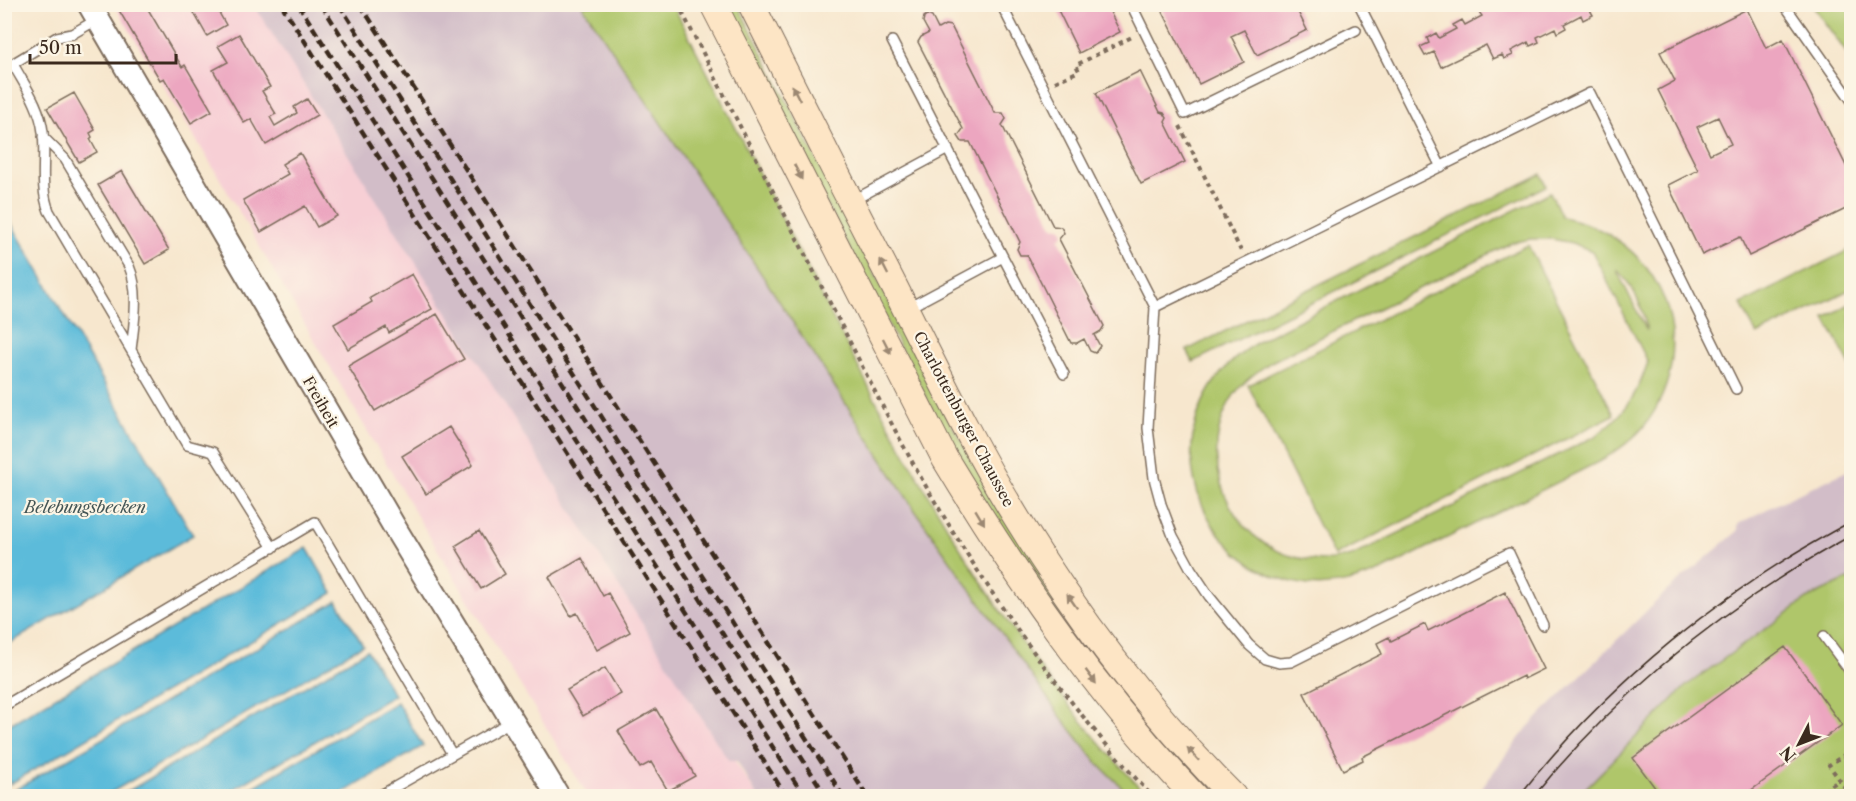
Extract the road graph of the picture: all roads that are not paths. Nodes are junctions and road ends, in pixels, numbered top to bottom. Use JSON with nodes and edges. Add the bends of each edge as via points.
{"nodes":[{"id":1,"x":713,"y":4,"type":"edge"},
{"id":2,"x":750,"y":4,"type":"edge"},
{"id":3,"x":1001,"y":4,"type":"edge"},
{"id":4,"x":1131,"y":4,"type":"edge"},
{"id":5,"x":1359,"y":4,"type":"edge"},
{"id":6,"x":1784,"y":4,"type":"edge"},
{"id":7,"x":93,"y":12,"type":"edge"},
{"id":8,"x":1356,"y":30,"type":"dead end"},
{"id":9,"x":892,"y":41,"type":"dead end"},
{"id":10,"x":9,"y":66,"type":"edge"},
{"id":11,"x":1851,"y":101,"type":"edge"},
{"id":12,"x":43,"y":137,"type":"junction"},
{"id":13,"x":948,"y":149,"type":"junction"},
{"id":14,"x":1441,"y":167,"type":"junction"},
{"id":15,"x":851,"y":202,"type":"junction"},
{"id":16,"x":1003,"y":257,"type":"junction"},
{"id":17,"x":1155,"y":307,"type":"junction"},
{"id":18,"x":905,"y":309,"type":"junction"},
{"id":19,"x":131,"y":350,"type":"junction"},
{"id":20,"x":1064,"y":374,"type":"dead end"},
{"id":21,"x":1736,"y":389,"type":"dead end"},
{"id":22,"x":273,"y":548,"type":"junction"},
{"id":23,"x":1544,"y":625,"type":"dead end"},
{"id":24,"x":1824,"y":636,"type":"dead end"},
{"id":25,"x":1851,"y":674,"type":"edge"},
{"id":26,"x":4,"y":706,"type":"edge"},
{"id":27,"x":513,"y":721,"type":"junction"},
{"id":28,"x":1156,"y":735,"type":"junction"},
{"id":29,"x":452,"y":754,"type":"junction"},
{"id":30,"x":379,"y":796,"type":"edge"},
{"id":31,"x":558,"y":796,"type":"edge"},
{"id":32,"x":1194,"y":796,"type":"edge"},
{"id":33,"x":1233,"y":796,"type":"edge"}],
"edges":[{"from":1,"to":28,"type":"main road","name":"Charlottenburger Chaussee","one_way":true,"via":[[945,459],[986,527],[1099,688]]},
{"from":15,"to":2,"type":"main road","name":"Charlottenburger Chaussee","one_way":true},
{"from":3,"to":17,"type":"lane"},
{"from":4,"to":8,"type":"lane","via":[[1185,114]]},
{"from":5,"to":14,"type":"lane"},
{"from":6,"to":11,"type":"lane"},
{"from":7,"to":10,"type":"lane","via":[[72,34],[57,37]]},
{"from":7,"to":27,"type":"street","name":"Freiheit","via":[[398,533]]},
{"from":9,"to":13,"type":"lane"},
{"from":10,"to":12,"type":"lane","via":[[39,110]]},
{"from":12,"to":19,"type":"lane","via":[[44,199]]},
{"from":12,"to":19,"type":"lane","via":[[65,159],[132,272],[135,297]]},
{"from":13,"to":15,"type":"lane"},
{"from":13,"to":16,"type":"lane"},
{"from":14,"to":17,"type":"lane"},
{"from":14,"to":21,"type":"lane","via":[[1590,93]]},
{"from":18,"to":15,"type":"main road","name":"Charlottenburger Chaussee","one_way":true},
{"from":16,"to":18,"type":"lane"},
{"from":16,"to":20,"type":"lane"},
{"from":17,"to":23,"type":"lane","via":[[1148,428],[1161,504],[1191,569],[1249,645],[1265,658],[1291,662],[1509,553]]},
{"from":28,"to":18,"type":"main road","name":"Charlottenburger Chaussee","one_way":true,"via":[[1106,650],[1017,519]]},
{"from":19,"to":22,"type":"lane","via":[[187,445],[213,452]]},
{"from":22,"to":26,"type":"lane"},
{"from":22,"to":29,"type":"lane","via":[[315,522]]},
{"from":24,"to":25,"type":"lane"},
{"from":27,"to":29,"type":"lane"},
{"from":27,"to":31,"type":"street","name":"Freiheit"},
{"from":28,"to":32,"type":"main road","name":"Charlottenburger Chaussee"},
{"from":33,"to":28,"type":"main road","name":"Charlottenburger Chaussee","one_way":true},
{"from":29,"to":30,"type":"lane"}]}
